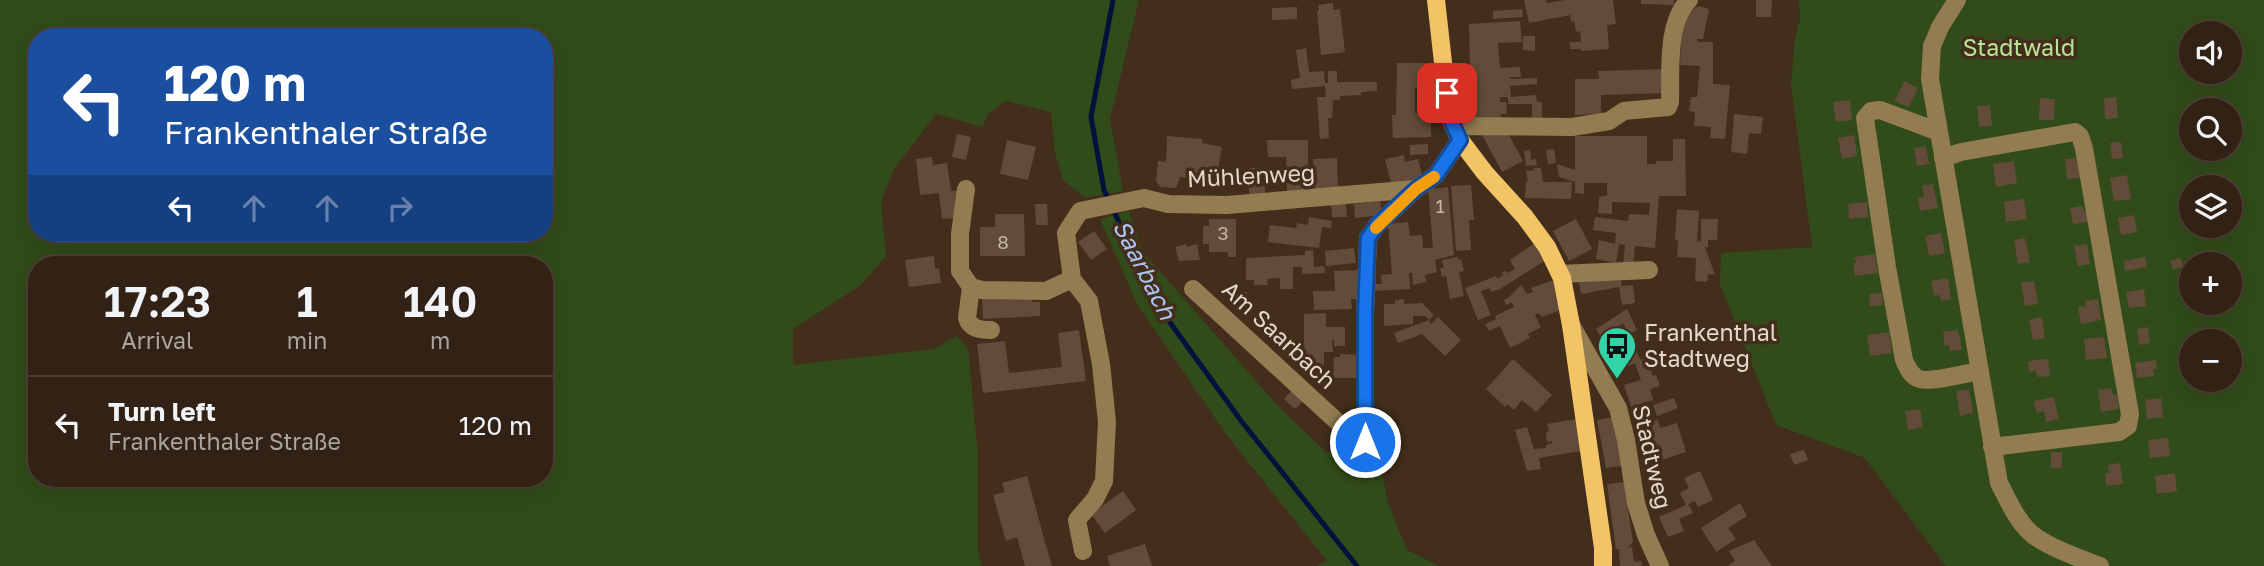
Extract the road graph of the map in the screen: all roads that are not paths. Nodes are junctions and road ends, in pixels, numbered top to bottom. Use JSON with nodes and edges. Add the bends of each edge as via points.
{"nodes":[{"id":1,"x":1436,"y":0,"type":"edge"},
{"id":2,"x":1689,"y":0,"type":"edge"},
{"id":3,"x":1957,"y":0,"type":"edge"},
{"id":4,"x":1939,"y":132,"type":"junction"},
{"id":5,"x":1457,"y":133,"type":"junction"},
{"id":6,"x":1943,"y":158,"type":"junction"},
{"id":7,"x":966,"y":189,"type":"dead end"},
{"id":8,"x":1416,"y":189,"type":"junction"},
{"id":9,"x":1649,"y":270,"type":"dead end"},
{"id":10,"x":1560,"y":274,"type":"junction"},
{"id":11,"x":1072,"y":279,"type":"junction"},
{"id":12,"x":971,"y":287,"type":"junction"},
{"id":13,"x":1193,"y":289,"type":"dead end"},
{"id":14,"x":1572,"y":325,"type":"junction"},
{"id":15,"x":991,"y":330,"type":"dead end"},
{"id":16,"x":1980,"y":371,"type":"junction"},
{"id":17,"x":1992,"y":447,"type":"junction"},
{"id":18,"x":1083,"y":551,"type":"dead end"},
{"id":19,"x":1603,"y":566,"type":"edge"},
{"id":20,"x":1660,"y":566,"type":"edge"},
{"id":21,"x":2100,"y":566,"type":"edge"}],
"edges":[{"from":1,"to":5,"type":"main road","via":[[1449,116]]},
{"from":2,"to":5,"type":"street","via":[[1681,8],[1673,35],[1668,107],[1624,111],[1609,121],[1572,127]]},
{"from":3,"to":4,"type":"street","via":[[1932,46],[1930,79]]},
{"from":4,"to":6,"type":"street"},
{"from":4,"to":16,"type":"street","via":[[1880,110],[1865,118],[1908,369],[1924,380]]},
{"from":5,"to":8,"type":"street","via":[[1436,175]]},
{"from":5,"to":10,"type":"main road","via":[[1548,247]]},
{"from":6,"to":16,"type":"street"},
{"from":6,"to":17,"type":"street","via":[[2075,132],[2080,135],[2130,414],[2128,426],[2119,432]]},
{"from":7,"to":12,"type":"street","via":[[960,271]]},
{"from":8,"to":11,"type":"street","name":"Mühlenweg","via":[[1227,205],[1168,204],[1144,198],[1080,211],[1066,233]]},
{"from":8,"to":13,"type":"street","name":"Am Saarbach","via":[[1368,238],[1365,442]]},
{"from":9,"to":10,"type":"street"},
{"from":10,"to":14,"type":"main road"},
{"from":11,"to":12,"type":"street","via":[[1046,291]]},
{"from":11,"to":18,"type":"street","name":"Mühlenweg","via":[[1089,301],[1107,422],[1104,481],[1077,520]]},
{"from":12,"to":15,"type":"street","via":[[968,323]]},
{"from":14,"to":19,"type":"main road"},
{"from":14,"to":20,"type":"street","name":"Stadtweg","via":[[1618,408],[1636,503]]},
{"from":16,"to":17,"type":"street"},
{"from":17,"to":21,"type":"street","via":[[1999,483],[2032,534]]}]}
